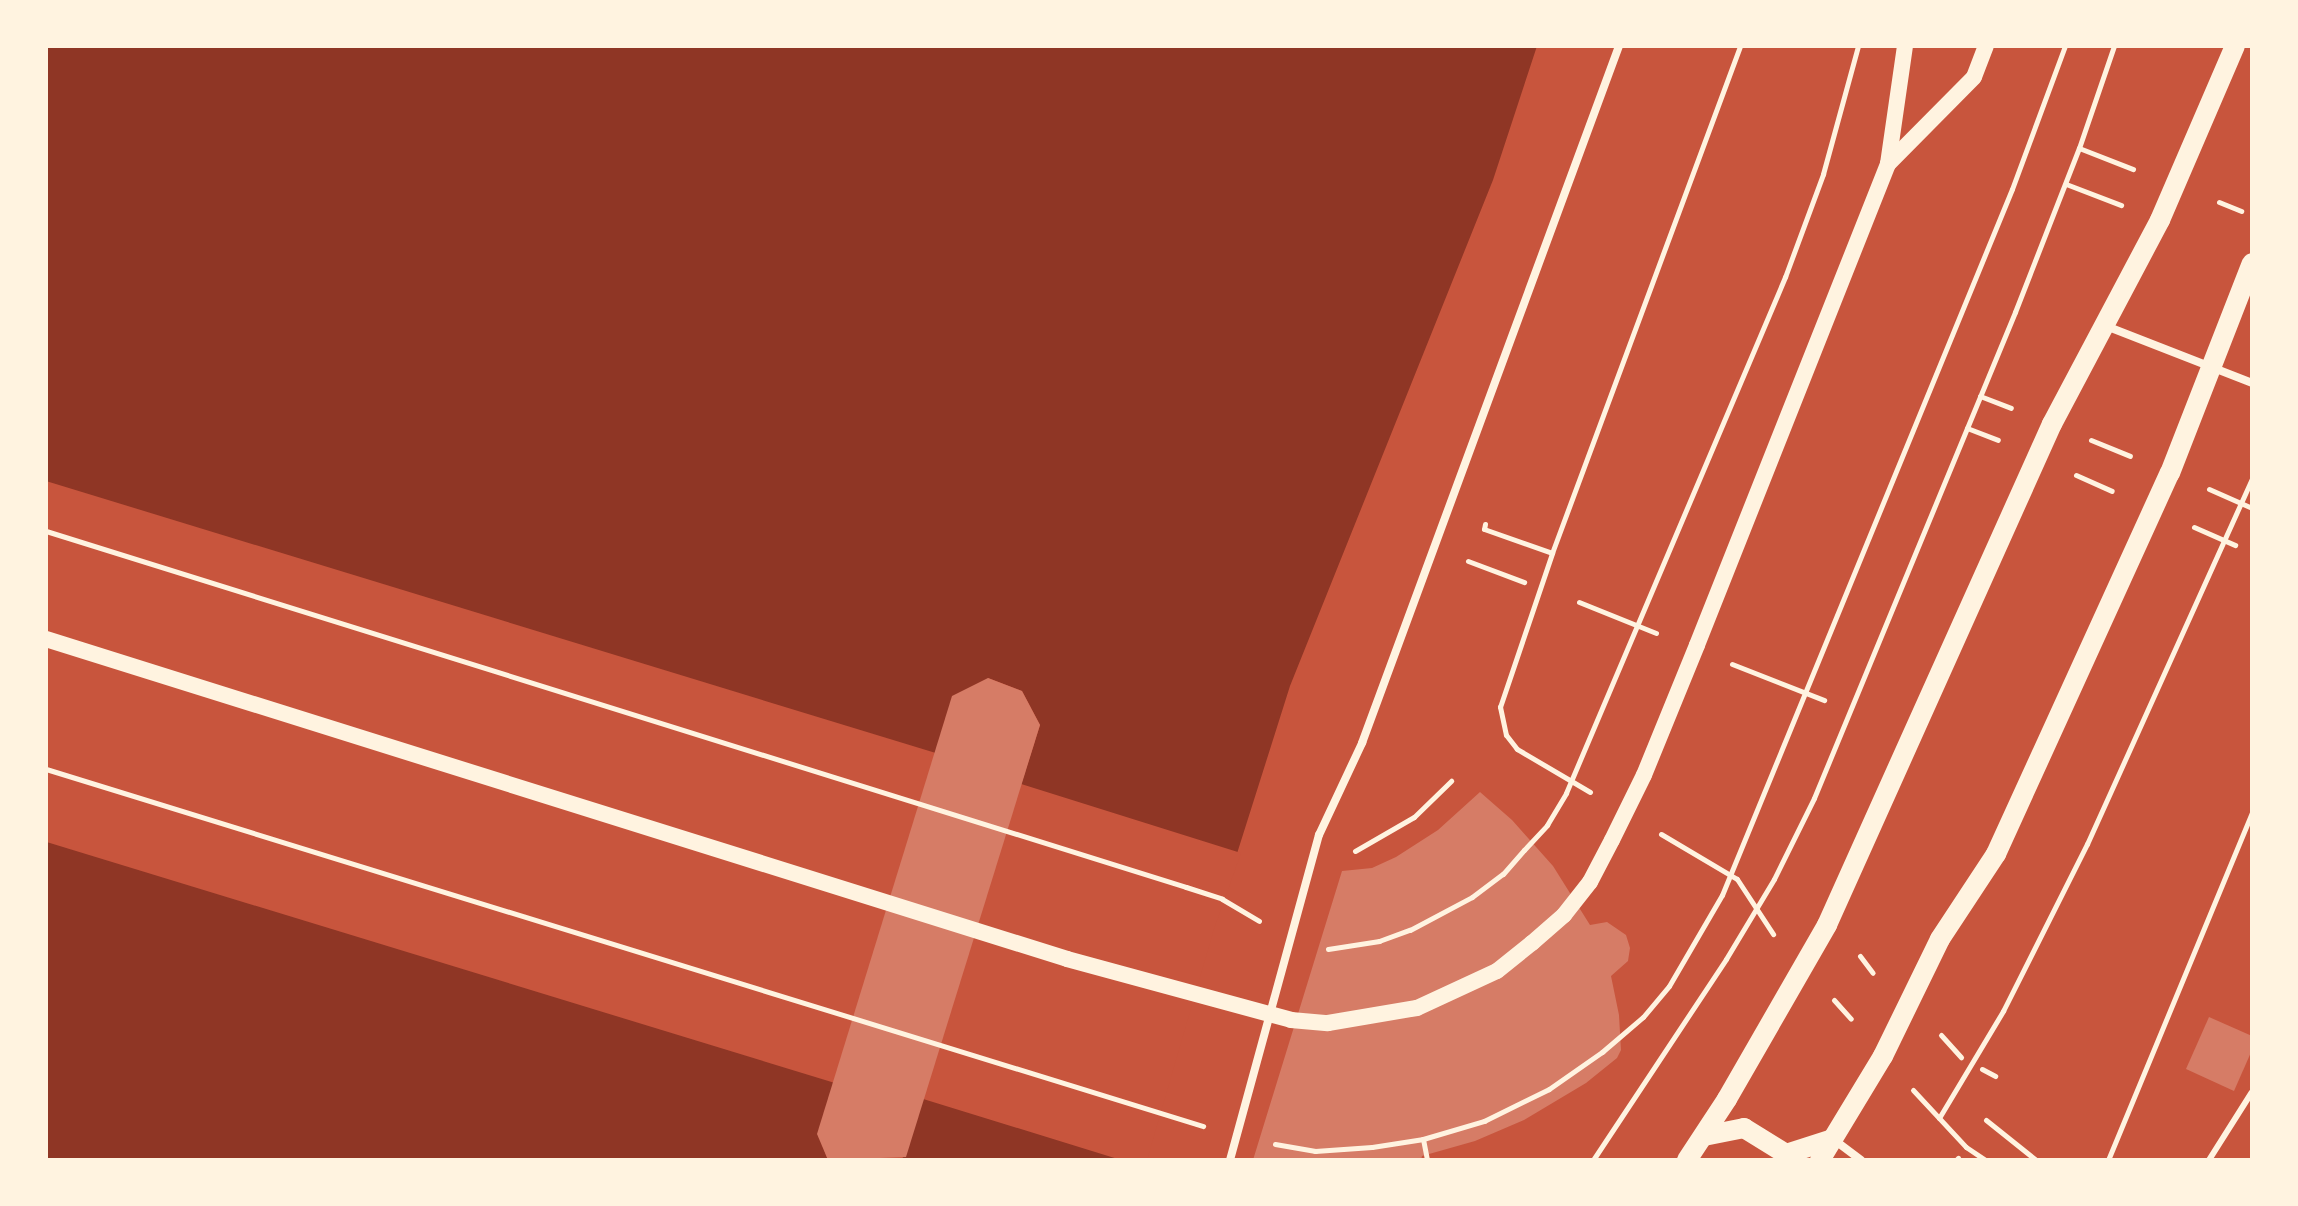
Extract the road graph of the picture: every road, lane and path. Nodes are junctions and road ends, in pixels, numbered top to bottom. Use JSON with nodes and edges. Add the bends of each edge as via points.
{"nodes":[{"id":1,"x":1619,"y":46,"type":"edge"},
{"id":2,"x":1740,"y":46,"type":"edge"},
{"id":3,"x":1858,"y":46,"type":"edge"},
{"id":4,"x":1905,"y":46,"type":"edge"},
{"id":5,"x":1986,"y":46,"type":"edge"},
{"id":6,"x":2065,"y":46,"type":"edge"},
{"id":7,"x":2114,"y":46,"type":"edge"},
{"id":8,"x":2235,"y":46,"type":"edge"},
{"id":9,"x":2079,"y":148,"type":"junction"},
{"id":10,"x":1888,"y":164,"type":"junction"},
{"id":11,"x":2134,"y":170,"type":"dead end"},
{"id":12,"x":2066,"y":184,"type":"junction"},
{"id":13,"x":2219,"y":202,"type":"dead end"},
{"id":14,"x":2119,"y":204,"type":"dead end"},
{"id":15,"x":2241,"y":211,"type":"dead end"},
{"id":16,"x":2252,"y":263,"type":"edge"},
{"id":17,"x":2105,"y":325,"type":"junction"},
{"id":18,"x":2208,"y":369,"type":"junction"},
{"id":19,"x":2252,"y":383,"type":"edge"},
{"id":20,"x":1980,"y":396,"type":"junction"},
{"id":21,"x":2052,"y":424,"type":"junction"},
{"id":22,"x":1967,"y":428,"type":"junction"},
{"id":23,"x":1991,"y":438,"type":"dead end"},
{"id":24,"x":2067,"y":471,"type":"dead end"},
{"id":25,"x":2170,"y":473,"type":"junction"},
{"id":26,"x":2252,"y":479,"type":"edge"},
{"id":27,"x":2112,"y":491,"type":"dead end"},
{"id":28,"x":2241,"y":504,"type":"junction"},
{"id":29,"x":2252,"y":508,"type":"edge"},
{"id":30,"x":2194,"y":527,"type":"dead end"},
{"id":31,"x":46,"y":531,"type":"edge"},
{"id":32,"x":1504,"y":536,"type":"dead end"},
{"id":33,"x":2223,"y":540,"type":"junction"},
{"id":34,"x":2235,"y":545,"type":"dead end"},
{"id":35,"x":1552,"y":553,"type":"junction"},
{"id":36,"x":1457,"y":557,"type":"dead end"},
{"id":37,"x":1524,"y":582,"type":"dead end"},
{"id":38,"x":46,"y":639,"type":"edge"},
{"id":39,"x":1506,"y":735,"type":"dead end"},
{"id":40,"x":46,"y":769,"type":"edge"},
{"id":41,"x":1451,"y":781,"type":"dead end"},
{"id":42,"x":2252,"y":812,"type":"edge"},
{"id":43,"x":1376,"y":839,"type":"dead end"},
{"id":44,"x":1757,"y":908,"type":"junction"},
{"id":45,"x":1266,"y":925,"type":"dead end"},
{"id":46,"x":1782,"y":942,"type":"dead end"},
{"id":47,"x":1324,"y":949,"type":"dead end"},
{"id":48,"x":1856,"y":950,"type":"dead end"},
{"id":49,"x":1878,"y":979,"type":"dead end"},
{"id":50,"x":1827,"y":991,"type":"dead end"},
{"id":51,"x":1931,"y":1028,"type":"dead end"},
{"id":52,"x":1861,"y":1030,"type":"dead end"},
{"id":53,"x":1961,"y":1057,"type":"dead end"},
{"id":54,"x":1982,"y":1069,"type":"dead end"},
{"id":55,"x":1995,"y":1076,"type":"dead end"},
{"id":56,"x":1905,"y":1082,"type":"dead end"},
{"id":57,"x":2252,"y":1092,"type":"edge"},
{"id":58,"x":1939,"y":1118,"type":"junction"},
{"id":59,"x":1986,"y":1120,"type":"dead end"},
{"id":60,"x":1216,"y":1130,"type":"dead end"},
{"id":61,"x":1704,"y":1136,"type":"junction"},
{"id":62,"x":1423,"y":1139,"type":"junction"},
{"id":63,"x":1833,"y":1139,"type":"junction"},
{"id":64,"x":1260,"y":1141,"type":"dead end"},
{"id":65,"x":1230,"y":1160,"type":"edge"},
{"id":66,"x":1427,"y":1160,"type":"edge"},
{"id":67,"x":1593,"y":1160,"type":"edge"},
{"id":68,"x":1687,"y":1160,"type":"edge"},
{"id":69,"x":1820,"y":1160,"type":"edge"},
{"id":70,"x":1861,"y":1160,"type":"edge"},
{"id":71,"x":1985,"y":1160,"type":"edge"},
{"id":72,"x":2036,"y":1160,"type":"edge"},
{"id":73,"x":2108,"y":1160,"type":"edge"},
{"id":74,"x":2209,"y":1160,"type":"edge"}],
"edges":[{"from":1,"to":65,"type":"street","via":[[1362,743],[1319,835]]},
{"from":2,"to":35,"type":"path"},
{"from":3,"to":47,"type":"path","via":[[1823,174],[1755,350],[1583,759],[1547,825],[1503,874],[1439,916],[1379,941]]},
{"from":4,"to":10,"type":"main road"},
{"from":5,"to":10,"type":"main road","via":[[1974,77]]},
{"from":6,"to":62,"type":"path","via":[[2012,189],[1722,895],[1684,965],[1643,1017],[1572,1073],[1519,1106]]},
{"from":7,"to":9,"type":"path"},
{"from":8,"to":17,"type":"main road","via":[[2160,220]]},
{"from":9,"to":11,"type":"path"},
{"from":9,"to":12,"type":"path"},
{"from":10,"to":38,"type":"main road","via":[[1644,775],[1590,882],[1564,915],[1497,971],[1417,1008],[1328,1023],[1291,1020],[1067,959]]},
{"from":12,"to":14,"type":"path"},
{"from":12,"to":20,"type":"path"},
{"from":13,"to":15,"type":"path"},
{"from":16,"to":18,"type":"main road"},
{"from":17,"to":18,"type":"street"},
{"from":17,"to":21,"type":"main road"},
{"from":18,"to":19,"type":"street"},
{"from":18,"to":25,"type":"main road"},
{"from":20,"to":21,"type":"path"},
{"from":20,"to":22,"type":"path"},
{"from":21,"to":25,"type":"path"},
{"from":21,"to":61,"type":"main road","via":[[1827,925]]},
{"from":22,"to":23,"type":"path"},
{"from":22,"to":44,"type":"path","via":[[1814,798]]},
{"from":24,"to":27,"type":"path"},
{"from":25,"to":28,"type":"path"},
{"from":25,"to":63,"type":"main road","via":[[1996,854],[1940,939],[1883,1056]]},
{"from":26,"to":28,"type":"path"},
{"from":28,"to":29,"type":"path"},
{"from":28,"to":33,"type":"path"},
{"from":30,"to":33,"type":"path"},
{"from":31,"to":45,"type":"path","via":[[1198,891]]},
{"from":32,"to":35,"type":"path"},
{"from":33,"to":34,"type":"path"},
{"from":33,"to":58,"type":"path","via":[[2053,913]]},
{"from":35,"to":39,"type":"path","via":[[1500,707]]},
{"from":36,"to":37,"type":"path"},
{"from":40,"to":60,"type":"path"},
{"from":41,"to":43,"type":"path","via":[[1414,817]]},
{"from":42,"to":73,"type":"path"},
{"from":44,"to":46,"type":"path"},
{"from":44,"to":67,"type":"path"},
{"from":48,"to":49,"type":"path"},
{"from":50,"to":52,"type":"path"},
{"from":51,"to":53,"type":"path"},
{"from":54,"to":55,"type":"path"},
{"from":56,"to":58,"type":"path"},
{"from":57,"to":74,"type":"lane"},
{"from":58,"to":71,"type":"path"},
{"from":59,"to":72,"type":"path"},
{"from":61,"to":63,"type":"main road","via":[[1744,1128],[1786,1154]]},
{"from":61,"to":68,"type":"main road"},
{"from":62,"to":64,"type":"path","via":[[1315,1151]]},
{"from":62,"to":66,"type":"path"},
{"from":63,"to":69,"type":"main road"},
{"from":63,"to":70,"type":"street"}]}
